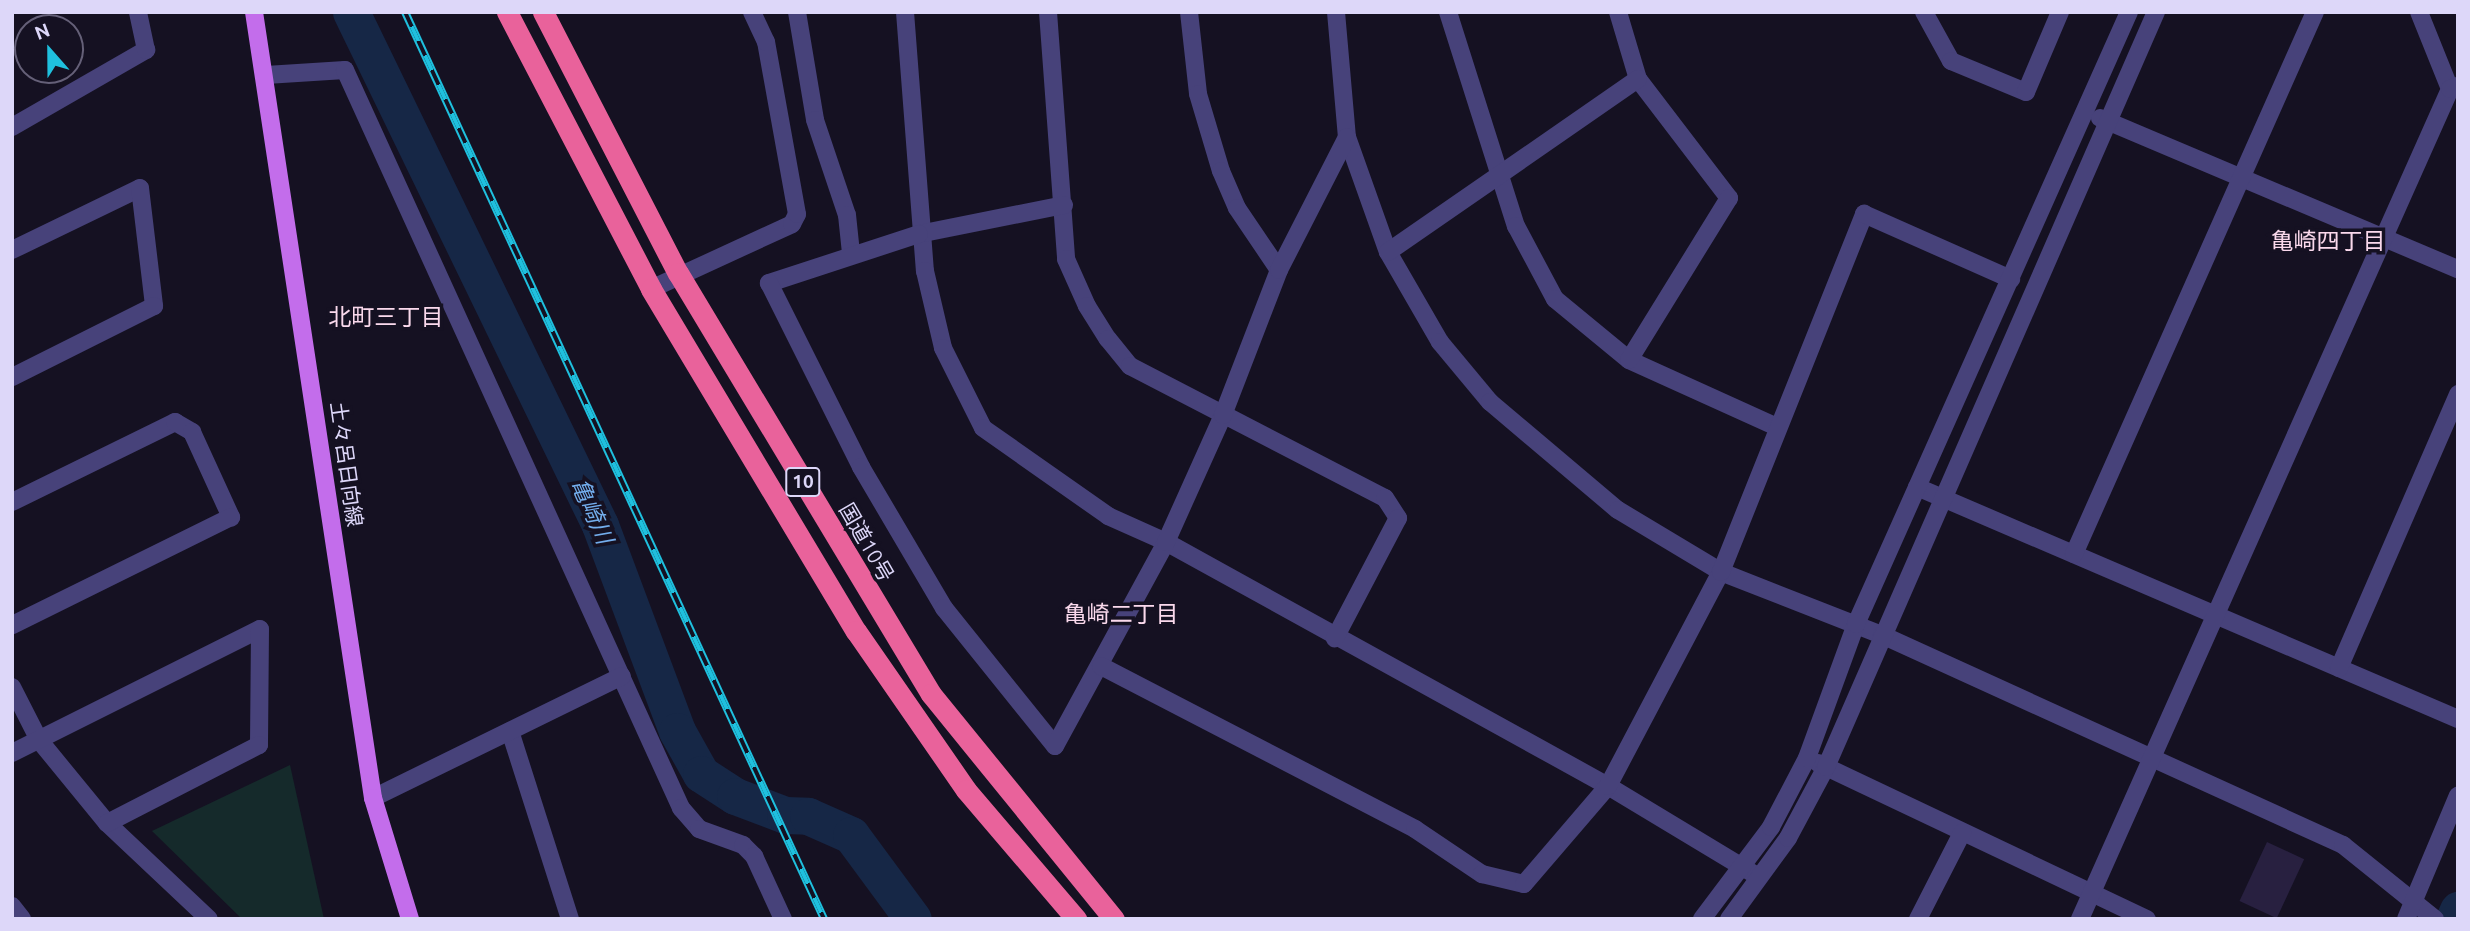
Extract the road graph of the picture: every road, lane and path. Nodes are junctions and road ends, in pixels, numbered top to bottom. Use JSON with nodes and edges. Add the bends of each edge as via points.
{"nodes":[{"id":1,"x":138,"y":12,"type":"edge"},
{"id":2,"x":254,"y":12,"type":"edge"},
{"id":3,"x":507,"y":12,"type":"edge"},
{"id":4,"x":543,"y":12,"type":"edge"},
{"id":5,"x":752,"y":12,"type":"edge"},
{"id":6,"x":797,"y":12,"type":"edge"},
{"id":7,"x":905,"y":12,"type":"edge"},
{"id":8,"x":1048,"y":12,"type":"edge"},
{"id":9,"x":1189,"y":12,"type":"edge"},
{"id":10,"x":1336,"y":12,"type":"edge"},
{"id":11,"x":1448,"y":12,"type":"edge"},
{"id":12,"x":1618,"y":12,"type":"edge"},
{"id":13,"x":1924,"y":12,"type":"edge"},
{"id":14,"x":2060,"y":12,"type":"edge"},
{"id":15,"x":2129,"y":12,"type":"edge"},
{"id":16,"x":2156,"y":12,"type":"edge"},
{"id":17,"x":2315,"y":12,"type":"edge"},
{"id":18,"x":2418,"y":12,"type":"edge"},
{"id":19,"x":266,"y":75,"type":"junction"},
{"id":20,"x":1638,"y":79,"type":"junction"},
{"id":21,"x":2454,"y":87,"type":"edge"},
{"id":22,"x":2085,"y":112,"type":"junction"},
{"id":23,"x":2108,"y":122,"type":"junction"},
{"id":24,"x":12,"y":127,"type":"edge"},
{"id":25,"x":1347,"y":137,"type":"junction"},
{"id":26,"x":1498,"y":172,"type":"junction"},
{"id":27,"x":2242,"y":177,"type":"junction"},
{"id":28,"x":1064,"y":205,"type":"junction"},
{"id":29,"x":919,"y":234,"type":"junction"},
{"id":30,"x":2385,"y":237,"type":"junction"},
{"id":31,"x":12,"y":250,"type":"edge"},
{"id":32,"x":1388,"y":252,"type":"junction"},
{"id":33,"x":851,"y":253,"type":"junction"},
{"id":34,"x":2458,"y":269,"type":"edge"},
{"id":35,"x":1279,"y":270,"type":"junction"},
{"id":36,"x":678,"y":273,"type":"junction"},
{"id":37,"x":2011,"y":279,"type":"junction"},
{"id":38,"x":651,"y":289,"type":"junction"},
{"id":39,"x":1629,"y":360,"type":"junction"},
{"id":40,"x":12,"y":377,"type":"edge"},
{"id":41,"x":2458,"y":394,"type":"edge"},
{"id":42,"x":1223,"y":415,"type":"junction"},
{"id":43,"x":1777,"y":427,"type":"junction"},
{"id":44,"x":1917,"y":486,"type":"junction"},
{"id":45,"x":1942,"y":498,"type":"junction"},
{"id":46,"x":12,"y":502,"type":"edge"},
{"id":47,"x":1166,"y":542,"type":"junction"},
{"id":48,"x":2074,"y":554,"type":"junction"},
{"id":49,"x":1721,"y":572,"type":"junction"},
{"id":50,"x":2217,"y":616,"type":"junction"},
{"id":51,"x":1856,"y":624,"type":"junction"},
{"id":52,"x":12,"y":625,"type":"edge"},
{"id":53,"x":1882,"y":635,"type":"junction"},
{"id":54,"x":1335,"y":638,"type":"junction"},
{"id":55,"x":1101,"y":666,"type":"junction"},
{"id":56,"x":2339,"y":668,"type":"junction"},
{"id":57,"x":622,"y":676,"type":"junction"},
{"id":58,"x":12,"y":687,"type":"edge"},
{"id":59,"x":2458,"y":719,"type":"edge"},
{"id":60,"x":510,"y":731,"type":"junction"},
{"id":61,"x":39,"y":740,"type":"junction"},
{"id":62,"x":12,"y":753,"type":"edge"},
{"id":63,"x":2155,"y":756,"type":"junction"},
{"id":64,"x":1807,"y":758,"type":"junction"},
{"id":65,"x":1826,"y":767,"type":"junction"},
{"id":66,"x":1608,"y":786,"type":"junction"},
{"id":67,"x":2458,"y":795,"type":"edge"},
{"id":68,"x":373,"y":798,"type":"junction"},
{"id":69,"x":107,"y":823,"type":"junction"},
{"id":70,"x":1962,"y":833,"type":"junction"},
{"id":71,"x":1743,"y":866,"type":"junction"},
{"id":72,"x":1759,"y":877,"type":"junction"},
{"id":73,"x":2092,"y":895,"type":"junction"},
{"id":74,"x":2414,"y":900,"type":"junction"},
{"id":75,"x":12,"y":906,"type":"edge"},
{"id":76,"x":22,"y":919,"type":"edge"},
{"id":77,"x":209,"y":919,"type":"edge"},
{"id":78,"x":411,"y":919,"type":"edge"},
{"id":79,"x":570,"y":919,"type":"edge"},
{"id":80,"x":783,"y":919,"type":"edge"},
{"id":81,"x":1076,"y":919,"type":"edge"},
{"id":82,"x":1114,"y":919,"type":"edge"},
{"id":83,"x":1702,"y":919,"type":"edge"},
{"id":84,"x":1729,"y":919,"type":"edge"},
{"id":85,"x":1918,"y":919,"type":"edge"},
{"id":86,"x":2080,"y":919,"type":"edge"},
{"id":87,"x":2147,"y":919,"type":"edge"},
{"id":88,"x":2406,"y":919,"type":"edge"},
{"id":89,"x":2435,"y":919,"type":"edge"}],
"edges":[{"from":1,"to":24,"type":"street","via":[[146,50]]},
{"from":2,"to":19,"type":"main road","name":"土々呂日向線"},
{"from":3,"to":38,"type":"highway","number":"10"},
{"from":4,"to":36,"type":"highway","name":"国道10号","number":"10"},
{"from":5,"to":36,"type":"street","via":[[766,42],[797,214],[792,225]]},
{"from":6,"to":33,"type":"street","via":[[815,120],[847,215]]},
{"from":7,"to":29,"type":"street"},
{"from":8,"to":28,"type":"street"},
{"from":9,"to":35,"type":"street","via":[[1198,94],[1221,171],[1237,208]]},
{"from":10,"to":25,"type":"street"},
{"from":11,"to":26,"type":"street"},
{"from":12,"to":20,"type":"street"},
{"from":13,"to":14,"type":"street","via":[[1951,61],[2026,92]]},
{"from":15,"to":22,"type":"street"},
{"from":16,"to":23,"type":"street"},
{"from":17,"to":27,"type":"street"},
{"from":18,"to":21,"type":"street"},
{"from":19,"to":57,"type":"street","via":[[345,70]]},
{"from":19,"to":68,"type":"main road","name":"土々呂日向線"},
{"from":20,"to":26,"type":"street"},
{"from":20,"to":39,"type":"street","via":[[1729,198]]},
{"from":21,"to":30,"type":"street"},
{"from":22,"to":23,"type":"street"},
{"from":22,"to":37,"type":"street"},
{"from":23,"to":27,"type":"street"},
{"from":23,"to":45,"type":"street"},
{"from":25,"to":32,"type":"street"},
{"from":25,"to":35,"type":"street"},
{"from":26,"to":32,"type":"street"},
{"from":26,"to":39,"type":"street","via":[[1516,226],[1555,299]]},
{"from":27,"to":30,"type":"street"},
{"from":27,"to":48,"type":"street"},
{"from":28,"to":29,"type":"street"},
{"from":28,"to":42,"type":"street","via":[[1066,259],[1108,339],[1130,366]]},
{"from":29,"to":33,"type":"street"},
{"from":29,"to":47,"type":"street","via":[[943,348],[983,428],[1108,516]]},
{"from":30,"to":34,"type":"street"},
{"from":30,"to":50,"type":"street"},
{"from":31,"to":40,"type":"street","via":[[140,188],[154,306]]},
{"from":32,"to":49,"type":"street","via":[[1440,342],[1490,402],[1618,510]]},
{"from":33,"to":55,"type":"street","via":[[769,283],[860,467],[944,608],[1055,746]]},
{"from":35,"to":42,"type":"street"},
{"from":36,"to":38,"type":"street"},
{"from":36,"to":82,"type":"highway","name":"国道10号","number":"10","via":[[931,694]]},
{"from":37,"to":43,"type":"street","via":[[1864,214]]},
{"from":37,"to":44,"type":"street"},
{"from":38,"to":81,"type":"highway","number":"10","via":[[904,706],[966,790]]},
{"from":39,"to":43,"type":"street"},
{"from":41,"to":56,"type":"street"},
{"from":42,"to":47,"type":"street"},
{"from":42,"to":54,"type":"street","via":[[1385,498],[1398,518]]},
{"from":43,"to":49,"type":"street"},
{"from":44,"to":45,"type":"street"},
{"from":44,"to":51,"type":"street"},
{"from":45,"to":48,"type":"street"},
{"from":45,"to":53,"type":"street"},
{"from":46,"to":52,"type":"street","via":[[175,422],[192,432],[231,517]]},
{"from":47,"to":54,"type":"street"},
{"from":47,"to":55,"type":"street"},
{"from":48,"to":50,"type":"street"},
{"from":49,"to":51,"type":"street"},
{"from":49,"to":66,"type":"street"},
{"from":50,"to":56,"type":"street"},
{"from":50,"to":63,"type":"street"},
{"from":51,"to":53,"type":"street"},
{"from":51,"to":64,"type":"street"},
{"from":53,"to":63,"type":"street"},
{"from":53,"to":65,"type":"street"},
{"from":54,"to":66,"type":"street"},
{"from":55,"to":66,"type":"street","via":[[1415,829],[1482,874],[1524,884]]},
{"from":56,"to":59,"type":"street"},
{"from":57,"to":60,"type":"street"},
{"from":57,"to":80,"type":"street","via":[[689,821],[743,845],[754,856]]},
{"from":58,"to":61,"type":"street"},
{"from":60,"to":68,"type":"street"},
{"from":60,"to":79,"type":"street"},
{"from":61,"to":62,"type":"street"},
{"from":61,"to":69,"type":"street"},
{"from":61,"to":69,"type":"street","via":[[260,629],[259,745]]},
{"from":63,"to":73,"type":"street"},
{"from":63,"to":74,"type":"street","via":[[2343,845]]},
{"from":64,"to":65,"type":"street"},
{"from":64,"to":71,"type":"street","via":[[1772,827]]},
{"from":65,"to":70,"type":"street"},
{"from":65,"to":72,"type":"street","via":[[1788,838]]},
{"from":66,"to":71,"type":"street"},
{"from":67,"to":74,"type":"street"},
{"from":68,"to":78,"type":"main road","name":"土々呂日向線"},
{"from":69,"to":77,"type":"street"},
{"from":70,"to":73,"type":"street"},
{"from":70,"to":85,"type":"street"},
{"from":71,"to":72,"type":"street"},
{"from":71,"to":83,"type":"street"},
{"from":72,"to":84,"type":"street"},
{"from":73,"to":86,"type":"street"},
{"from":73,"to":87,"type":"street"},
{"from":74,"to":88,"type":"street"},
{"from":74,"to":89,"type":"street"},
{"from":75,"to":76,"type":"street"}]}
